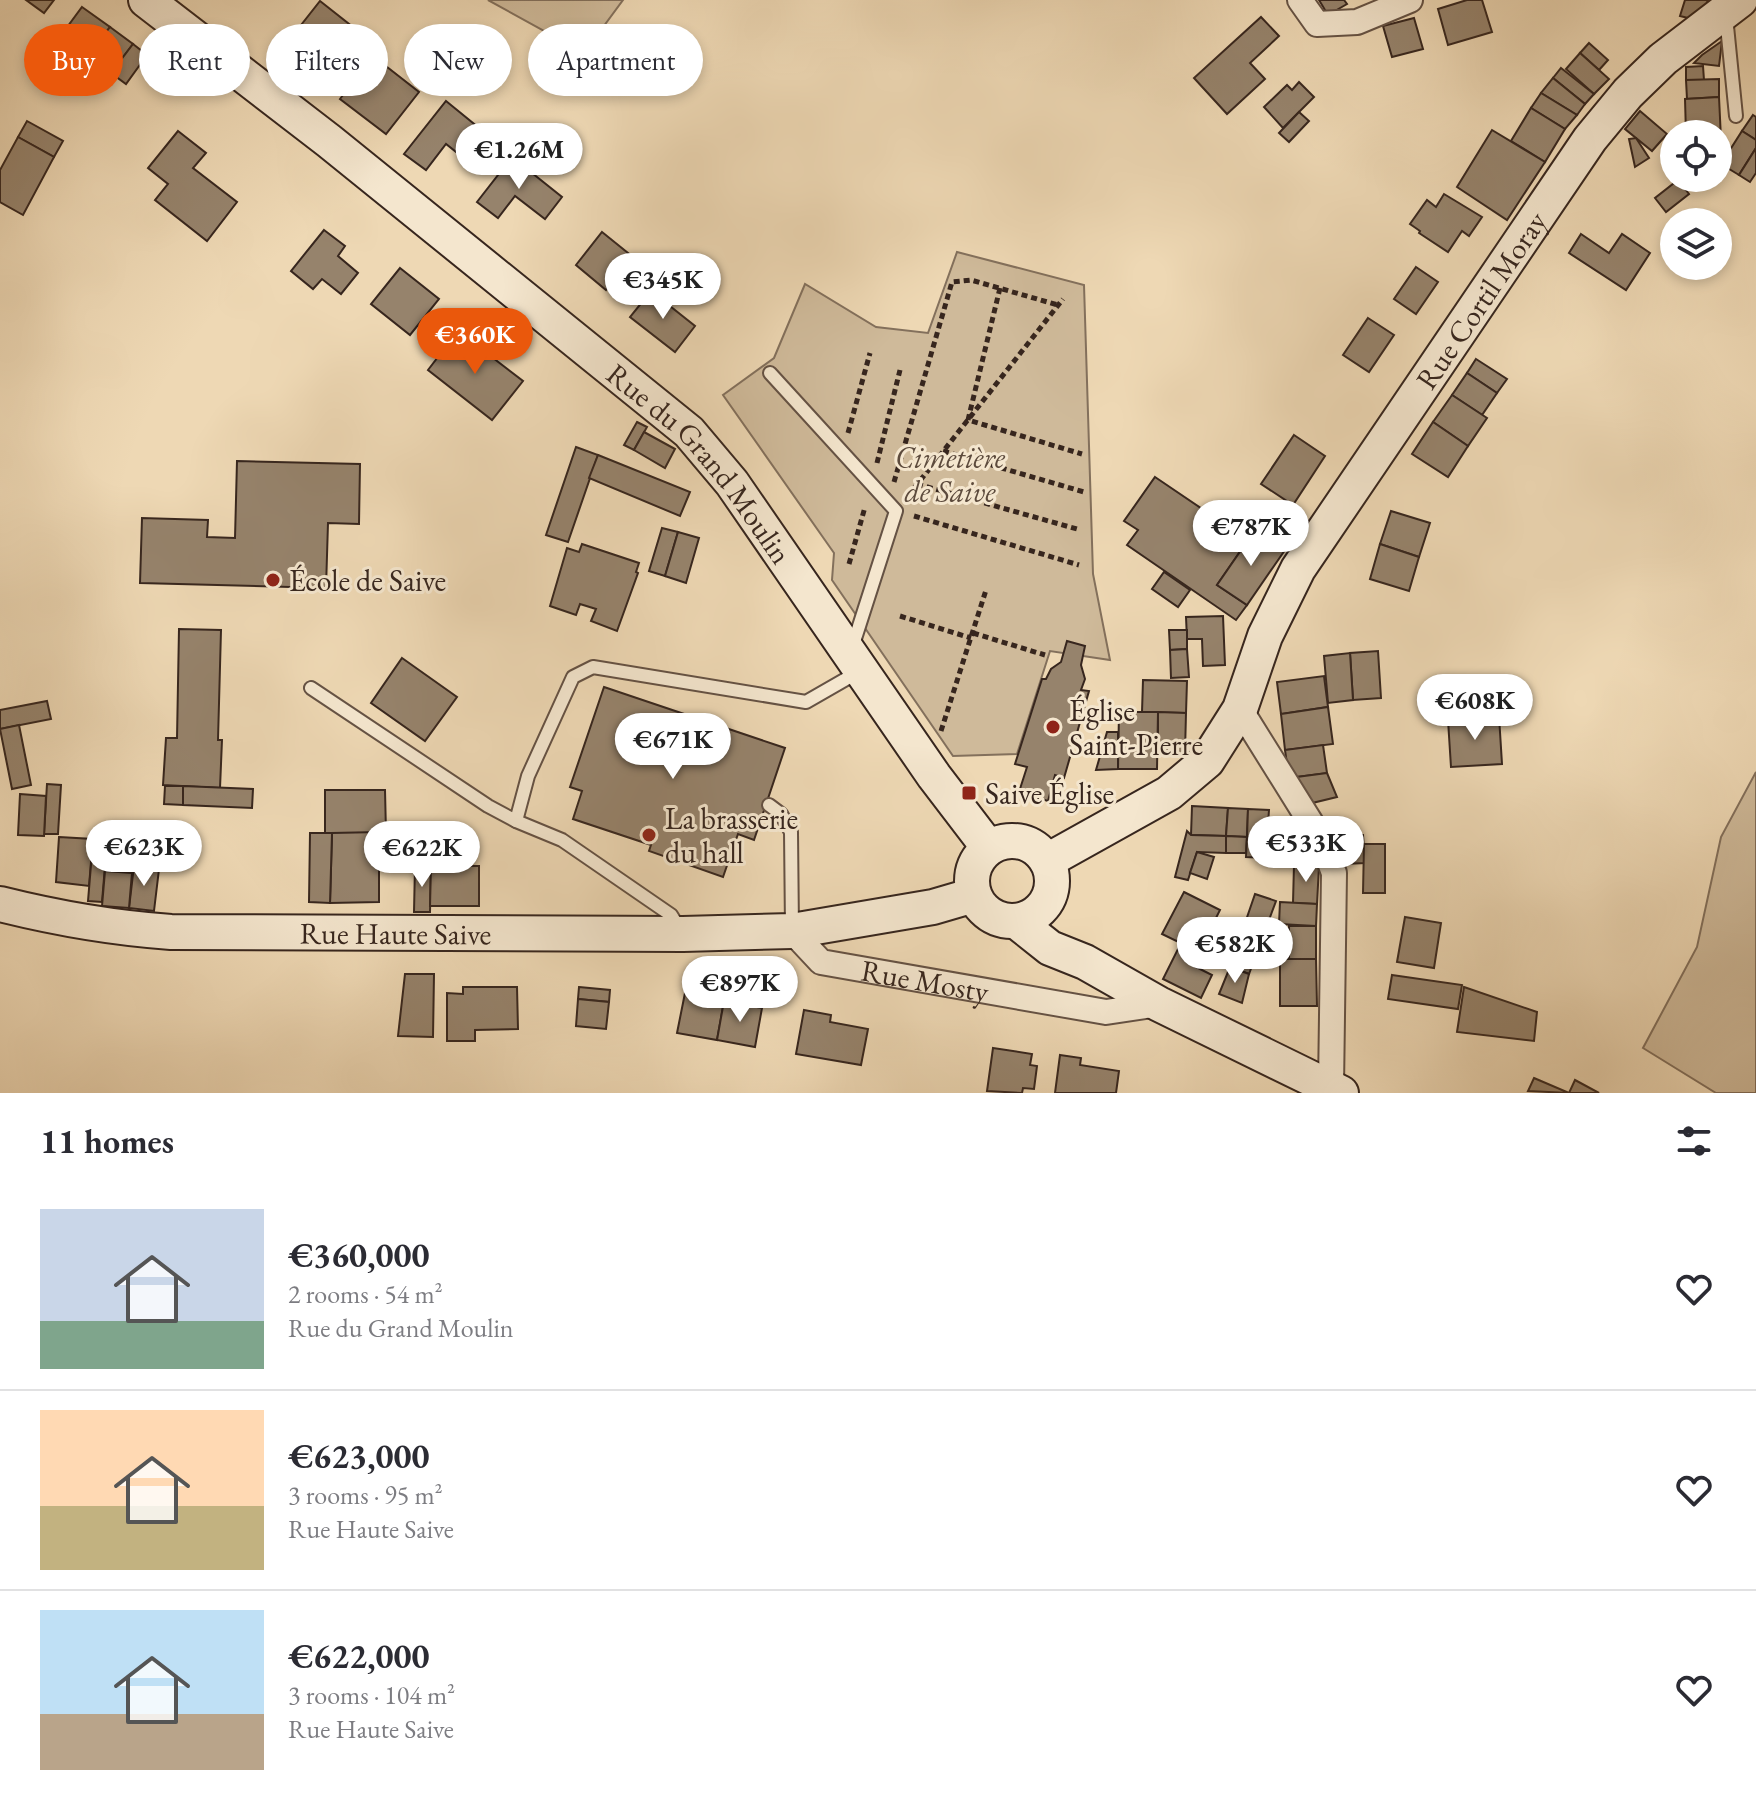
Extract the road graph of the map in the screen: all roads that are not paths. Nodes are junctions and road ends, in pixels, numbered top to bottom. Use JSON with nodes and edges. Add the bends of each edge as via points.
{"nodes":[{"id":1,"x":146,"y":0,"type":"edge"},
{"id":2,"x":1300,"y":0,"type":"edge"},
{"id":3,"x":1410,"y":0,"type":"edge"},
{"id":4,"x":1732,"y":6,"type":"edge"},
{"id":5,"x":1736,"y":116,"type":"dead end"},
{"id":6,"x":770,"y":373,"type":"dead end"},
{"id":7,"x":855,"y":663,"type":"junction"},
{"id":8,"x":311,"y":688,"type":"dead end"},
{"id":9,"x":1240,"y":709,"type":"junction"},
{"id":10,"x":769,"y":805,"type":"dead end"},
{"id":11,"x":516,"y":821,"type":"junction"},
{"id":12,"x":989,"y":848,"type":"junction"},
{"id":13,"x":1047,"y":861,"type":"junction"},
{"id":14,"x":974,"y":895,"type":"junction"},
{"id":15,"x":1047,"y":902,"type":"junction"},
{"id":16,"x":0,"y":904,"type":"edge"},
{"id":17,"x":1016,"y":921,"type":"junction"},
{"id":18,"x":792,"y":931,"type":"junction"},
{"id":19,"x":683,"y":934,"type":"junction"},
{"id":20,"x":1085,"y":962,"type":"junction"},
{"id":21,"x":1159,"y":1004,"type":"junction"},
{"id":22,"x":1336,"y":1090,"type":"edge"}],
"edges":[{"from":1,"to":7,"type":"street","name":"Rue du Grand Moulin","via":[[689,432],[732,483]]},
{"from":2,"to":3,"type":"street","via":[[1317,24],[1357,22]]},
{"from":4,"to":5,"type":"lane"},
{"from":4,"to":9,"type":"street","name":"Rue Cortil Moray","via":[[1654,68],[1590,139],[1298,569],[1265,636]]},
{"from":6,"to":7,"type":"lane","via":[[892,507]]},
{"from":7,"to":11,"type":"lane","via":[[806,702],[593,667],[573,677],[528,776]]},
{"from":7,"to":12,"type":"street","name":"Rue du Grand Moulin"},
{"from":8,"to":11,"type":"lane"},
{"from":9,"to":13,"type":"street","via":[[1207,761],[1169,793]]},
{"from":9,"to":22,"type":"street","via":[[1321,839],[1334,873]]},
{"from":10,"to":18,"type":"lane","via":[[791,832]]},
{"from":11,"to":19,"type":"lane","via":[[562,840],[671,915]]},
{"from":12,"to":13,"type":"street","via":[[1002,842],[1028,844]]},
{"from":12,"to":14,"type":"street","via":[[974,869]]},
{"from":13,"to":15,"type":"street","via":[[1052,874]]},
{"from":14,"to":17,"type":"street","via":[[990,915]]},
{"from":14,"to":18,"type":"street","name":"Rue Mosty"},
{"from":15,"to":17,"type":"street"},
{"from":15,"to":20,"type":"street"},
{"from":16,"to":19,"type":"street","name":"Rue Haute Saive","via":[[171,932]]},
{"from":17,"to":20,"type":"street","via":[[1050,948]]},
{"from":18,"to":19,"type":"street","name":"Rue Haute Saive"},
{"from":18,"to":21,"type":"street","name":"Rue Mosty","via":[[821,962],[1106,1012]]},
{"from":20,"to":21,"type":"street"},
{"from":21,"to":22,"type":"street"}]}
